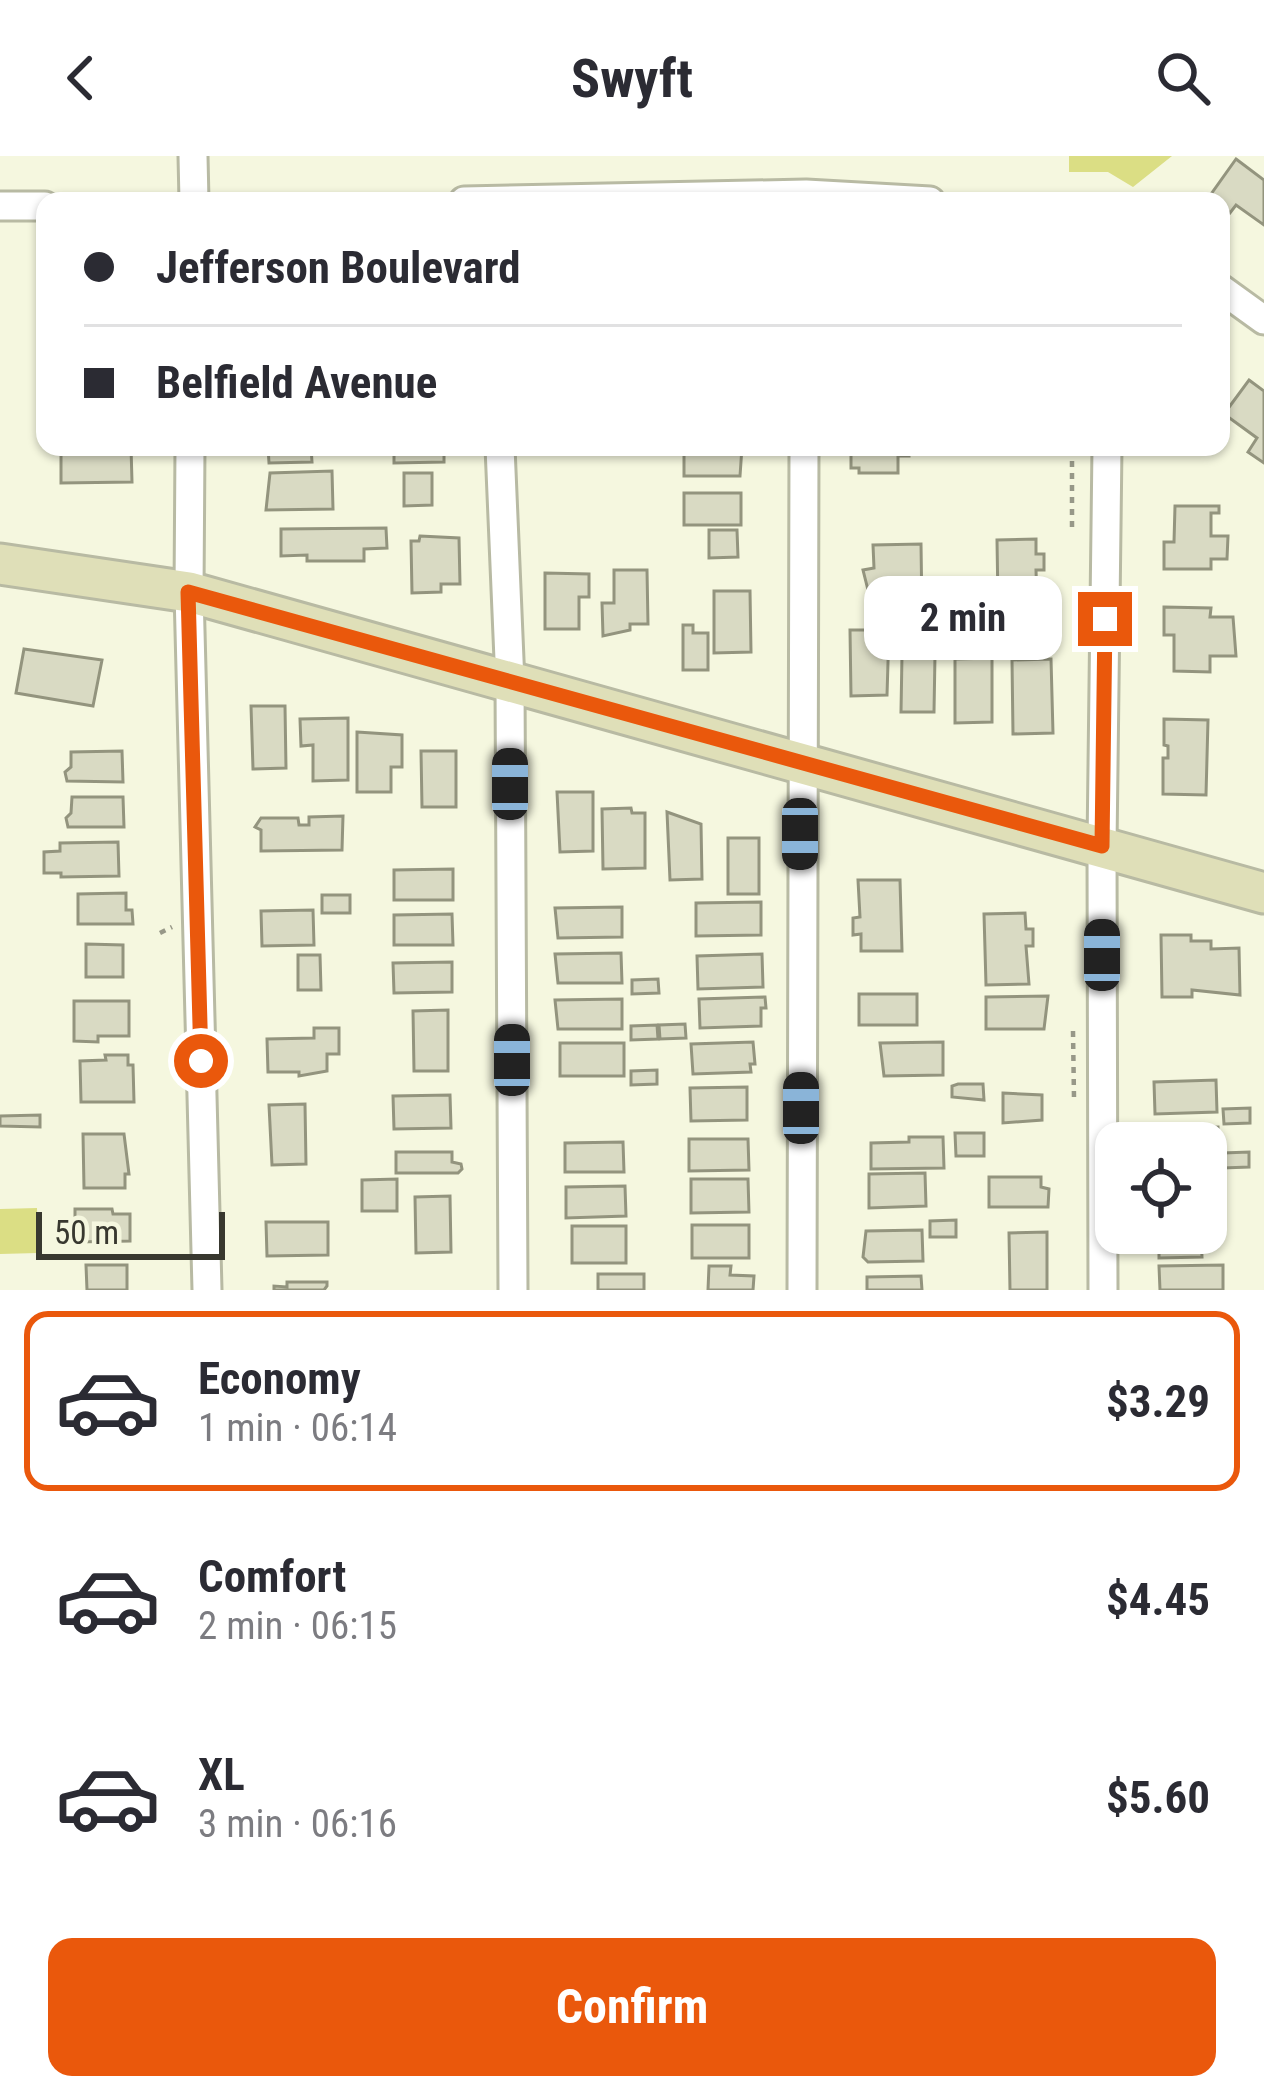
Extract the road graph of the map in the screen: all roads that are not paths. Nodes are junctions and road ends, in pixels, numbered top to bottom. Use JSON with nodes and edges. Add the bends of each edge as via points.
{"nodes":[{"id":1,"x":193,"y":156,"type":"edge"},
{"id":2,"x":194,"y":192,"type":"edge"},
{"id":3,"x":0,"y":206,"type":"edge"},
{"id":4,"x":36,"y":206,"type":"edge"},
{"id":5,"x":1230,"y":296,"type":"edge"},
{"id":6,"x":1264,"y":320,"type":"edge"},
{"id":7,"x":190,"y":456,"type":"edge"},
{"id":8,"x":500,"y":456,"type":"edge"},
{"id":9,"x":803,"y":456,"type":"edge"},
{"id":10,"x":1107,"y":456,"type":"edge"},
{"id":11,"x":0,"y":564,"type":"edge"},
{"id":12,"x":188,"y":592,"type":"junction"},
{"id":13,"x":510,"y":683,"type":"junction"},
{"id":14,"x":800,"y":765,"type":"junction"},
{"id":15,"x":1102,"y":846,"type":"junction"},
{"id":16,"x":1264,"y":892,"type":"edge"},
{"id":17,"x":207,"y":1290,"type":"edge"},
{"id":18,"x":513,"y":1290,"type":"edge"},
{"id":19,"x":802,"y":1290,"type":"edge"},
{"id":20,"x":1103,"y":1290,"type":"edge"}],
"edges":[{"from":1,"to":2,"type":"street"},
{"from":3,"to":4,"type":"street"},
{"from":5,"to":6,"type":"street"},
{"from":7,"to":12,"type":"street"},
{"from":8,"to":13,"type":"street"},
{"from":9,"to":14,"type":"street"},
{"from":10,"to":15,"type":"street"},
{"from":11,"to":12,"type":"street"},
{"from":12,"to":13,"type":"street"},
{"from":12,"to":17,"type":"street"},
{"from":13,"to":14,"type":"street"},
{"from":13,"to":18,"type":"street"},
{"from":14,"to":15,"type":"street"},
{"from":14,"to":19,"type":"street"},
{"from":15,"to":16,"type":"street"},
{"from":15,"to":20,"type":"street"}]}
